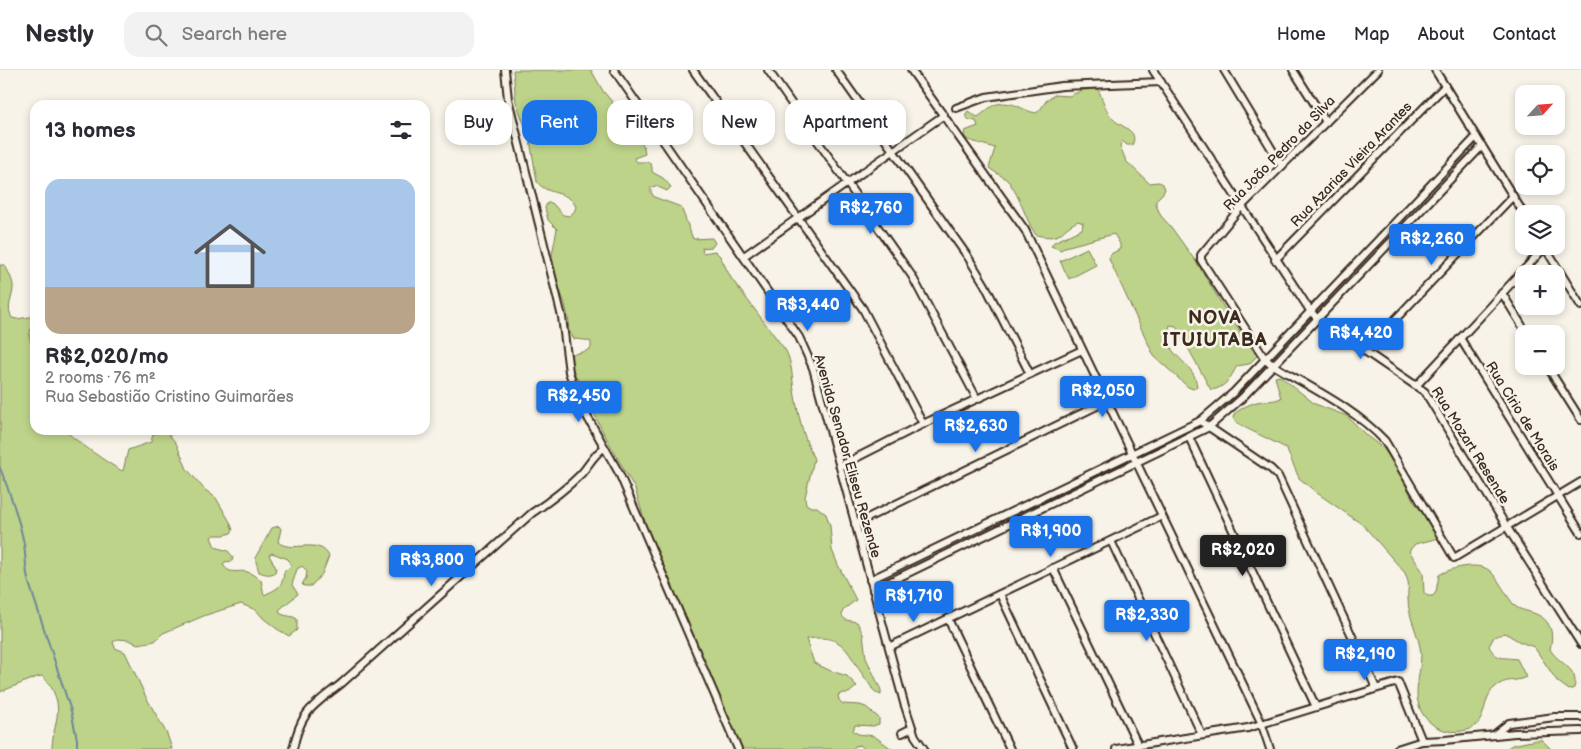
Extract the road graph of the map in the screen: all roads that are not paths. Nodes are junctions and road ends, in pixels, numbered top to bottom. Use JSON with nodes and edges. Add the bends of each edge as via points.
{"nodes":[{"id":1,"x":504,"y":70,"type":"edge"},
{"id":2,"x":614,"y":70,"type":"edge"},
{"id":3,"x":693,"y":70,"type":"edge"},
{"id":4,"x":768,"y":70,"type":"edge"},
{"id":5,"x":836,"y":70,"type":"edge"},
{"id":6,"x":911,"y":70,"type":"edge"},
{"id":7,"x":1153,"y":70,"type":"edge"},
{"id":8,"x":1224,"y":70,"type":"edge"},
{"id":9,"x":1293,"y":70,"type":"edge"},
{"id":10,"x":1366,"y":70,"type":"edge"},
{"id":11,"x":1378,"y":70,"type":"edge"},
{"id":12,"x":1435,"y":70,"type":"edge"},
{"id":13,"x":1371,"y":78,"type":"junction"},
{"id":14,"x":1161,"y":82,"type":"junction"},
{"id":15,"x":1445,"y":86,"type":"junction"},
{"id":16,"x":956,"y":108,"type":"dead end"},
{"id":17,"x":944,"y":115,"type":"junction"},
{"id":18,"x":1326,"y":122,"type":"junction"},
{"id":19,"x":1476,"y":137,"type":"junction"},
{"id":20,"x":1482,"y":146,"type":"junction"},
{"id":21,"x":893,"y":151,"type":"junction"},
{"id":22,"x":1282,"y":166,"type":"junction"},
{"id":23,"x":848,"y":183,"type":"junction"},
{"id":24,"x":1512,"y":196,"type":"junction"},
{"id":25,"x":1518,"y":205,"type":"edge"},
{"id":26,"x":1241,"y":207,"type":"junction"},
{"id":27,"x":797,"y":218,"type":"junction"},
{"id":28,"x":1537,"y":255,"type":"edge"},
{"id":29,"x":1549,"y":255,"type":"edge"},
{"id":30,"x":744,"y":256,"type":"junction"},
{"id":31,"x":1276,"y":260,"type":"junction"},
{"id":32,"x":1502,"y":293,"type":"junction"},
{"id":33,"x":1581,"y":306,"type":"edge"},
{"id":34,"x":1310,"y":312,"type":"junction"},
{"id":35,"x":1318,"y":318,"type":"junction"},
{"id":36,"x":1522,"y":325,"type":"edge"},
{"id":37,"x":1460,"y":338,"type":"junction"},
{"id":38,"x":1082,"y":350,"type":"junction"},
{"id":39,"x":1366,"y":350,"type":"junction"},
{"id":40,"x":1265,"y":358,"type":"junction"},
{"id":41,"x":1272,"y":365,"type":"junction"},
{"id":42,"x":1030,"y":374,"type":"junction"},
{"id":43,"x":1553,"y":375,"type":"edge"},
{"id":44,"x":1417,"y":385,"type":"junction"},
{"id":45,"x":977,"y":399,"type":"junction"},
{"id":46,"x":1107,"y":401,"type":"junction"},
{"id":47,"x":1581,"y":420,"type":"edge"},
{"id":48,"x":1200,"y":421,"type":"junction"},
{"id":49,"x":922,"y":424,"type":"junction"},
{"id":50,"x":1210,"y":428,"type":"junction"},
{"id":51,"x":1189,"y":437,"type":"junction"},
{"id":52,"x":604,"y":448,"type":"junction"},
{"id":53,"x":1132,"y":454,"type":"junction"},
{"id":54,"x":1137,"y":463,"type":"junction"},
{"id":55,"x":840,"y":466,"type":"junction"},
{"id":56,"x":1581,"y":482,"type":"edge"},
{"id":57,"x":1558,"y":496,"type":"junction"},
{"id":58,"x":1162,"y":516,"type":"junction"},
{"id":59,"x":855,"y":524,"type":"junction"},
{"id":60,"x":1507,"y":526,"type":"junction"},
{"id":61,"x":1581,"y":533,"type":"edge"},
{"id":62,"x":1111,"y":540,"type":"junction"},
{"id":63,"x":1053,"y":568,"type":"junction"},
{"id":64,"x":870,"y":580,"type":"junction"},
{"id":65,"x":873,"y":590,"type":"junction"},
{"id":66,"x":1000,"y":594,"type":"junction"},
{"id":67,"x":948,"y":619,"type":"junction"},
{"id":68,"x":1581,"y":644,"type":"edge"},
{"id":69,"x":889,"y":647,"type":"junction"},
{"id":70,"x":1376,"y":688,"type":"junction"},
{"id":71,"x":1316,"y":707,"type":"junction"},
{"id":72,"x":1581,"y":717,"type":"edge"},
{"id":73,"x":1262,"y":724,"type":"junction"},
{"id":74,"x":912,"y":728,"type":"junction"},
{"id":75,"x":1581,"y":731,"type":"edge"},
{"id":76,"x":902,"y":733,"type":"dead end"},
{"id":77,"x":1494,"y":734,"type":"junction"},
{"id":78,"x":1202,"y":735,"type":"junction"},
{"id":79,"x":1422,"y":741,"type":"junction"},
{"id":80,"x":1138,"y":745,"type":"junction"},
{"id":81,"x":293,"y":749,"type":"edge"},
{"id":82,"x":738,"y":749,"type":"edge"},
{"id":83,"x":924,"y":749,"type":"edge"},
{"id":84,"x":1010,"y":749,"type":"edge"},
{"id":85,"x":1073,"y":749,"type":"edge"},
{"id":86,"x":1116,"y":749,"type":"edge"},
{"id":87,"x":1270,"y":749,"type":"edge"},
{"id":88,"x":1397,"y":749,"type":"edge"}],
"edges":[{"from":1,"to":52,"type":"street","via":[[508,99],[562,317],[569,372],[579,402]]},
{"from":2,"to":30,"type":"street","name":"Avenida Senador Eliseu Rezende"},
{"from":3,"to":27,"type":"street"},
{"from":4,"to":23,"type":"street"},
{"from":5,"to":21,"type":"street"},
{"from":6,"to":17,"type":"street"},
{"from":7,"to":14,"type":"street","name":"Rua Mozart Resende"},
{"from":8,"to":22,"type":"street"},
{"from":9,"to":18,"type":"street"},
{"from":10,"to":13,"type":"street"},
{"from":11,"to":13,"type":"street","name":"Rua João Pedro da Silva"},
{"from":12,"to":15,"type":"street"},
{"from":13,"to":18,"type":"street","name":"Rua João Pedro da Silva"},
{"from":14,"to":16,"type":"street","via":[[1062,86],[986,97]]},
{"from":14,"to":26,"type":"street","name":"Rua Mozart Resende"},
{"from":15,"to":19,"type":"street"},
{"from":15,"to":31,"type":"street","name":"Rua Azarias Vieira Arantes"},
{"from":17,"to":21,"type":"street"},
{"from":17,"to":38,"type":"street","via":[[1025,230]]},
{"from":18,"to":22,"type":"street","name":"Rua João Pedro da Silva"},
{"from":19,"to":20,"type":"street"},
{"from":19,"to":34,"type":"street"},
{"from":20,"to":24,"type":"street"},
{"from":20,"to":35,"type":"street"},
{"from":21,"to":23,"type":"street"},
{"from":21,"to":42,"type":"street","via":[[968,257]]},
{"from":22,"to":26,"type":"street","name":"Rua João Pedro da Silva"},
{"from":23,"to":27,"type":"street"},
{"from":23,"to":45,"type":"street","via":[[912,276]]},
{"from":24,"to":25,"type":"street"},
{"from":24,"to":39,"type":"street"},
{"from":26,"to":31,"type":"street","name":"Rua Mozart Resende"},
{"from":26,"to":40,"type":"street","name":"Rua João Pedro da Silva","via":[[1201,255]]},
{"from":27,"to":30,"type":"street"},
{"from":27,"to":49,"type":"street","via":[[863,309]]},
{"from":28,"to":32,"type":"street"},
{"from":29,"to":33,"type":"street"},
{"from":30,"to":55,"type":"street","name":"Avenida Senador Eliseu Rezende","via":[[808,355]]},
{"from":31,"to":34,"type":"street","name":"Rua Mozart Resende"},
{"from":32,"to":36,"type":"street"},
{"from":32,"to":37,"type":"street"},
{"from":34,"to":35,"type":"street","name":"Rua Mozart Resende"},
{"from":34,"to":40,"type":"street"},
{"from":35,"to":39,"type":"street","name":"Rua Mozart Resende"},
{"from":35,"to":41,"type":"street"},
{"from":37,"to":44,"type":"street"},
{"from":37,"to":57,"type":"street","name":"Rua Círio de Morais"},
{"from":38,"to":42,"type":"street"},
{"from":38,"to":46,"type":"street"},
{"from":39,"to":44,"type":"street","name":"Rua Mozart Resende"},
{"from":40,"to":41,"type":"street"},
{"from":40,"to":48,"type":"street","via":[[1234,392]]},
{"from":41,"to":50,"type":"street"},
{"from":41,"to":60,"type":"street","via":[[1344,407],[1379,434],[1454,558]]},
{"from":42,"to":45,"type":"street"},
{"from":43,"to":47,"type":"street"},
{"from":44,"to":60,"type":"street","name":"Rua Mozart Resende","via":[[1425,392]]},
{"from":45,"to":49,"type":"street"},
{"from":46,"to":53,"type":"street"},
{"from":46,"to":59,"type":"street"},
{"from":48,"to":50,"type":"street"},
{"from":48,"to":53,"type":"street"},
{"from":49,"to":55,"type":"street"},
{"from":50,"to":51,"type":"street"},
{"from":50,"to":70,"type":"street","via":[[1278,476]]},
{"from":51,"to":54,"type":"street"},
{"from":51,"to":71,"type":"street"},
{"from":52,"to":81,"type":"street","via":[[560,493],[532,513],[310,708],[302,719]]},
{"from":52,"to":82,"type":"street","via":[[619,473]]},
{"from":53,"to":54,"type":"street"},
{"from":53,"to":64,"type":"street"},
{"from":54,"to":58,"type":"street"},
{"from":54,"to":65,"type":"street"},
{"from":55,"to":59,"type":"street","name":"Avenida Senador Eliseu Rezende"},
{"from":56,"to":57,"type":"street"},
{"from":57,"to":60,"type":"street"},
{"from":57,"to":61,"type":"street","name":"Rua Círio de Morais"},
{"from":58,"to":62,"type":"street"},
{"from":58,"to":73,"type":"street"},
{"from":59,"to":64,"type":"street","name":"Avenida Senador Eliseu Rezende"},
{"from":60,"to":68,"type":"street","name":"Rua Mozart Resende"},
{"from":62,"to":63,"type":"street"},
{"from":62,"to":78,"type":"street"},
{"from":63,"to":66,"type":"street"},
{"from":63,"to":80,"type":"street"},
{"from":64,"to":65,"type":"street","name":"Avenida Senador Eliseu Rezende"},
{"from":65,"to":69,"type":"street","name":"Avenida Senador Eliseu Rezende"},
{"from":66,"to":67,"type":"street"},
{"from":66,"to":85,"type":"street"},
{"from":67,"to":69,"type":"street"},
{"from":67,"to":84,"type":"street"},
{"from":69,"to":74,"type":"street","name":"Avenida Senador Eliseu Rezende"},
{"from":70,"to":71,"type":"street"},
{"from":70,"to":79,"type":"street","via":[[1398,682]]},
{"from":71,"to":73,"type":"street"},
{"from":72,"to":77,"type":"street","via":[[1508,723]]},
{"from":73,"to":78,"type":"street"},
{"from":73,"to":87,"type":"street"},
{"from":74,"to":76,"type":"street"},
{"from":74,"to":83,"type":"street","name":"Avenida Senador Eliseu Rezende"},
{"from":75,"to":77,"type":"street"},
{"from":77,"to":79,"type":"street"},
{"from":78,"to":80,"type":"street"},
{"from":79,"to":88,"type":"street"},
{"from":80,"to":86,"type":"street"}]}
